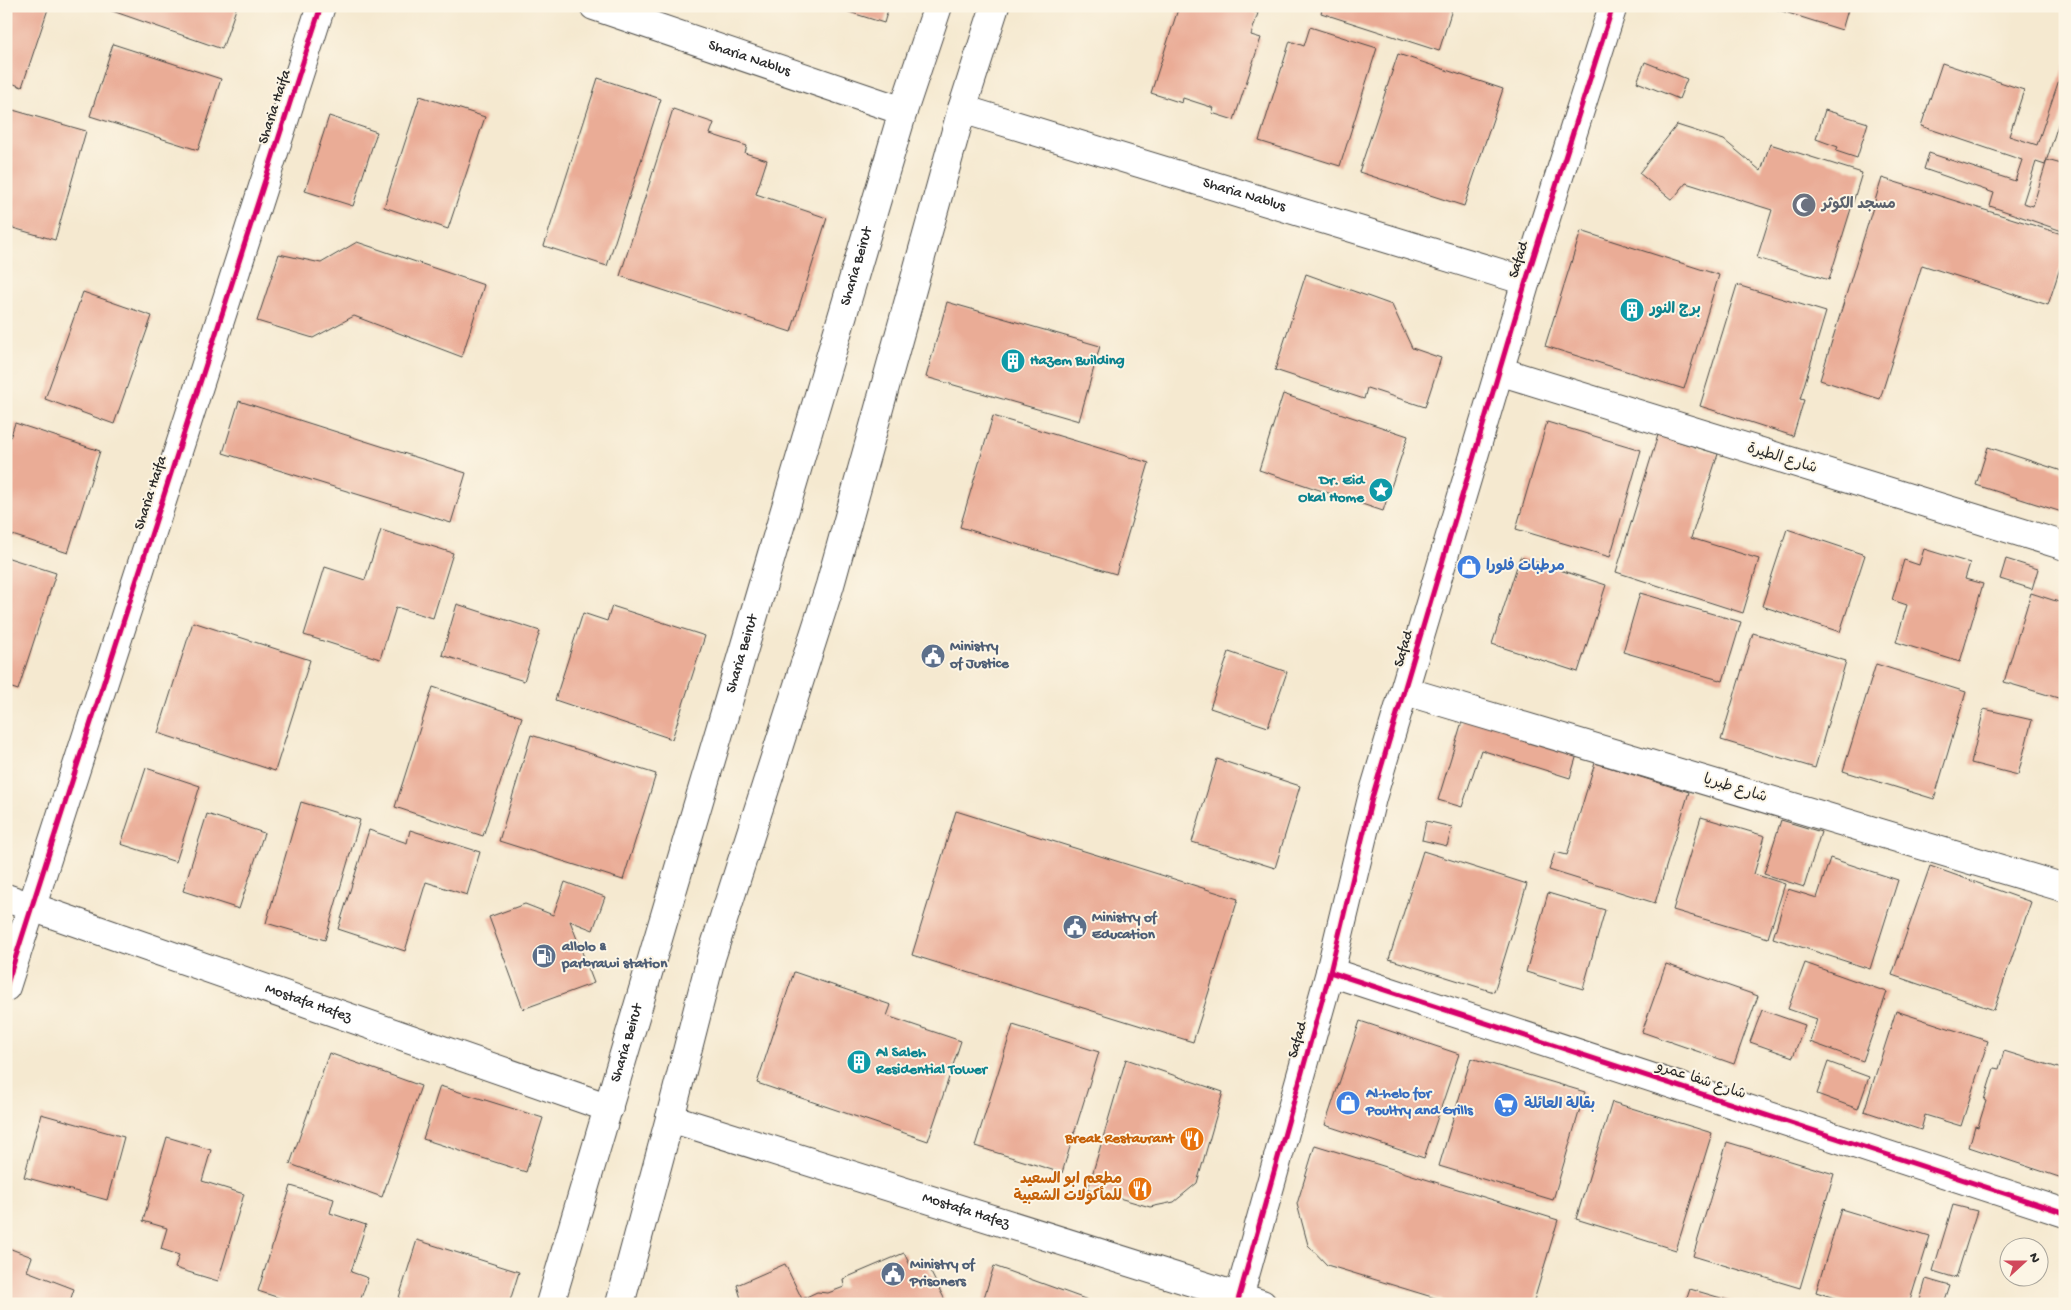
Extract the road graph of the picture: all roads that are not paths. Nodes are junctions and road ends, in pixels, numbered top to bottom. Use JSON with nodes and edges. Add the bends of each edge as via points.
{"nodes":[{"id":1,"x":321,"y":6,"type":"edge"},
{"id":2,"x":594,"y":6,"type":"edge"},
{"id":3,"x":938,"y":6,"type":"edge"},
{"id":4,"x":995,"y":6,"type":"edge"},
{"id":5,"x":1613,"y":6,"type":"edge"},
{"id":6,"x":962,"y":109,"type":"junction"},
{"id":7,"x":903,"y":111,"type":"junction"},
{"id":8,"x":1526,"y":282,"type":"junction"},
{"id":9,"x":1499,"y":371,"type":"junction"},
{"id":10,"x":2065,"y":546,"type":"edge"},
{"id":11,"x":1405,"y":691,"type":"junction"},
{"id":12,"x":2065,"y":888,"type":"edge"},
{"id":13,"x":6,"y":898,"type":"edge"},
{"id":14,"x":32,"y":908,"type":"junction"},
{"id":15,"x":1330,"y":972,"type":"junction"},
{"id":16,"x":6,"y":987,"type":"edge"},
{"id":17,"x":609,"y":1108,"type":"junction"},
{"id":18,"x":670,"y":1118,"type":"junction"},
{"id":19,"x":2065,"y":1213,"type":"edge"},
{"id":20,"x":1246,"y":1301,"type":"edge"},
{"id":21,"x":550,"y":1304,"type":"edge"},
{"id":22,"x":620,"y":1304,"type":"edge"}],
"edges":[{"from":1,"to":14,"type":"street","name":"Sharia Haifa"},
{"from":2,"to":7,"type":"street","name":"Sharia Nablus"},
{"from":3,"to":7,"type":"street","name":"Sharia Beirut"},
{"from":4,"to":6,"type":"street"},
{"from":5,"to":8,"type":"street","name":"Safad"},
{"from":6,"to":8,"type":"street","name":"Sharia Nablus"},
{"from":6,"to":18,"type":"street","via":[[830,585],[711,958]]},
{"from":7,"to":17,"type":"street","name":"Sharia Beirut"},
{"from":8,"to":9,"type":"street","name":"Safad"},
{"from":9,"to":10,"type":"street","name":"شارع الطيرة"},
{"from":9,"to":11,"type":"street","name":"Safad"},
{"from":11,"to":12,"type":"street","name":"شارع طبريا"},
{"from":11,"to":15,"type":"street","name":"Safad","via":[[1372,798]]},
{"from":13,"to":14,"type":"street","name":"Mostafa Hafez"},
{"from":14,"to":16,"type":"street","name":"Sharia Haifa"},
{"from":14,"to":17,"type":"street","name":"Mostafa Hafez"},
{"from":15,"to":19,"type":"street","name":"شارع شفا عمرو"},
{"from":15,"to":20,"type":"street","name":"Safad"},
{"from":17,"to":21,"type":"street","name":"Sharia Beirut"},
{"from":18,"to":20,"type":"street","name":"Mostafa Hafez"},
{"from":18,"to":22,"type":"street"}]}
